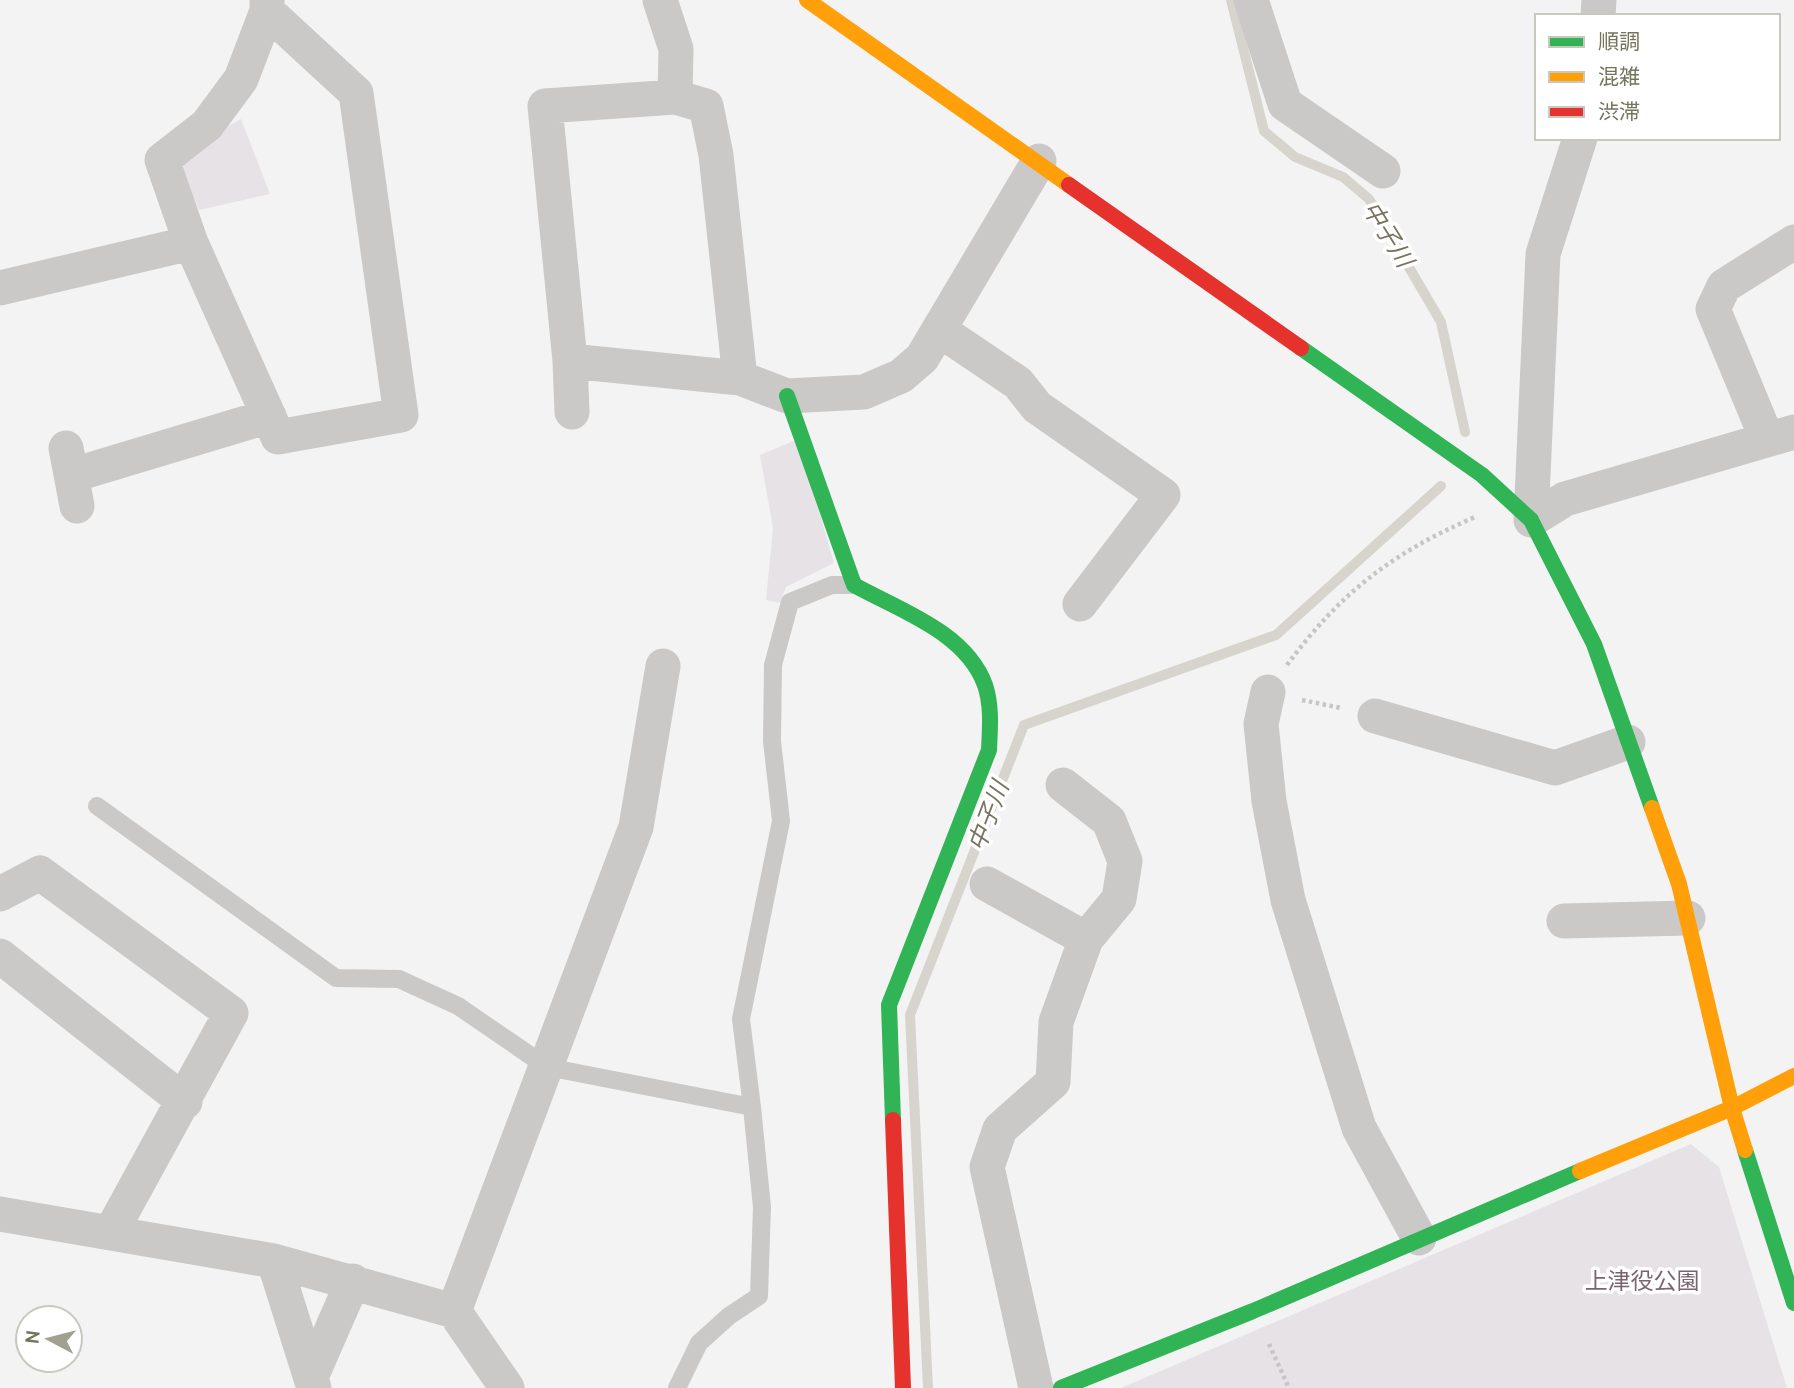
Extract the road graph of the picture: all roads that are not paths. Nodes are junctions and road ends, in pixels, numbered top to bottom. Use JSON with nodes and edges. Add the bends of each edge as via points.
{"nodes":[{"id":1,"x":660,"y":0,"type":"edge"},
{"id":2,"x":807,"y":0,"type":"edge"},
{"id":3,"x":1251,"y":0,"type":"edge"},
{"id":4,"x":267,"y":6,"type":"edge"},
{"id":5,"x":675,"y":97,"type":"junction"},
{"id":6,"x":1579,"y":140,"type":"edge"},
{"id":7,"x":1039,"y":161,"type":"junction"},
{"id":8,"x":1383,"y":172,"type":"dead end"},
{"id":9,"x":1794,"y":242,"type":"edge"},
{"id":10,"x":191,"y":243,"type":"junction"},
{"id":11,"x":0,"y":288,"type":"edge"},
{"id":12,"x":941,"y":331,"type":"junction"},
{"id":13,"x":570,"y":361,"type":"junction"},
{"id":14,"x":740,"y":378,"type":"junction"},
{"id":15,"x":787,"y":397,"type":"junction"},
{"id":16,"x":572,"y":412,"type":"dead end"},
{"id":17,"x":269,"y":416,"type":"junction"},
{"id":18,"x":1781,"y":436,"type":"edge"},
{"id":19,"x":72,"y":477,"type":"dead end"},
{"id":20,"x":1521,"y":511,"type":"junction"},
{"id":21,"x":854,"y":585,"type":"junction"},
{"id":22,"x":1080,"y":604,"type":"dead end"},
{"id":23,"x":663,"y":666,"type":"dead end"},
{"id":24,"x":1268,"y":692,"type":"road end"},
{"id":25,"x":1375,"y":716,"type":"road end"},
{"id":26,"x":1628,"y":742,"type":"junction"},
{"id":27,"x":1063,"y":785,"type":"dead end"},
{"id":28,"x":97,"y":806,"type":"dead end"},
{"id":29,"x":987,"y":884,"type":"dead end"},
{"id":30,"x":0,"y":894,"type":"edge"},
{"id":31,"x":1688,"y":918,"type":"junction"},
{"id":32,"x":1564,"y":921,"type":"dead end"},
{"id":33,"x":1086,"y":939,"type":"junction"},
{"id":34,"x":0,"y":956,"type":"edge"},
{"id":35,"x":547,"y":1067,"type":"junction"},
{"id":36,"x":1794,"y":1076,"type":"edge"},
{"id":37,"x":185,"y":1102,"type":"junction"},
{"id":38,"x":752,"y":1107,"type":"junction"},
{"id":39,"x":1732,"y":1108,"type":"junction"},
{"id":40,"x":0,"y":1214,"type":"edge"},
{"id":41,"x":111,"y":1232,"type":"junction"},
{"id":42,"x":1419,"y":1238,"type":"junction"},
{"id":43,"x":274,"y":1261,"type":"junction"},
{"id":44,"x":353,"y":1281,"type":"junction"},
{"id":45,"x":1794,"y":1303,"type":"edge"},
{"id":46,"x":454,"y":1311,"type":"junction"},
{"id":47,"x":312,"y":1382,"type":"edge"},
{"id":48,"x":508,"y":1388,"type":"edge"},
{"id":49,"x":677,"y":1388,"type":"edge"},
{"id":50,"x":903,"y":1388,"type":"edge"},
{"id":51,"x":1036,"y":1388,"type":"edge"},
{"id":52,"x":1060,"y":1388,"type":"edge"}],
"edges":[{"from":1,"to":5,"type":"street","via":[[676,50]]},
{"from":2,"to":7,"type":"street"},
{"from":3,"to":8,"type":"street","via":[[1285,104]]},
{"from":4,"to":10,"type":"street","via":[[241,79],[207,125],[162,160]]},
{"from":4,"to":17,"type":"street","via":[[356,93],[401,415],[278,437]]},
{"from":5,"to":13,"type":"street","via":[[545,106]]},
{"from":5,"to":14,"type":"street","via":[[706,106],[716,155]]},
{"from":6,"to":20,"type":"street","via":[[1543,254]]},
{"from":7,"to":12,"type":"street"},
{"from":7,"to":20,"type":"street","via":[[1482,475]]},
{"from":9,"to":18,"type":"street","via":[[1724,286],[1713,309]]},
{"from":10,"to":11,"type":"street"},
{"from":10,"to":17,"type":"street"},
{"from":12,"to":15,"type":"street","via":[[922,358],[901,376],[864,392]]},
{"from":12,"to":22,"type":"street","via":[[1018,383],[1037,407],[1163,495]]},
{"from":13,"to":14,"type":"street"},
{"from":13,"to":16,"type":"street"},
{"from":14,"to":15,"type":"street"},
{"from":15,"to":21,"type":"street"},
{"from":17,"to":19,"type":"street"},
{"from":18,"to":20,"type":"street"},
{"from":20,"to":26,"type":"street","via":[[1594,644]]},
{"from":21,"to":38,"type":"lane","via":[[832,585],[790,602],[773,665],[772,741],[781,821],[741,1019]]},
{"from":21,"to":50,"type":"street","via":[[938,628],[979,668],[993,718],[989,750],[889,1005]]},
{"from":23,"to":35,"type":"street","via":[[636,827]]},
{"from":24,"to":42,"type":"street","via":[[1261,724],[1269,801],[1288,900],[1359,1128]]},
{"from":25,"to":26,"type":"street","via":[[1555,768]]},
{"from":26,"to":31,"type":"street"},
{"from":27,"to":33,"type":"street","via":[[1109,821],[1125,861],[1119,899]]},
{"from":28,"to":35,"type":"lane","via":[[336,978],[399,979],[458,1006]]},
{"from":29,"to":33,"type":"street"},
{"from":30,"to":37,"type":"street","via":[[40,873],[231,1013]]},
{"from":31,"to":32,"type":"street"},
{"from":31,"to":39,"type":"street"},
{"from":33,"to":51,"type":"street","via":[[1056,1022],[1053,1082],[1000,1129],[987,1167]]},
{"from":34,"to":37,"type":"street"},
{"from":35,"to":38,"type":"lane"},
{"from":35,"to":46,"type":"street"},
{"from":36,"to":39,"type":"street"},
{"from":37,"to":41,"type":"street"},
{"from":38,"to":49,"type":"lane","via":[[762,1207],[759,1296],[699,1343]]},
{"from":39,"to":42,"type":"street"},
{"from":39,"to":45,"type":"street"},
{"from":40,"to":41,"type":"street"},
{"from":41,"to":43,"type":"street"},
{"from":42,"to":52,"type":"street","via":[[1254,1311]]},
{"from":43,"to":44,"type":"street"},
{"from":43,"to":47,"type":"street"},
{"from":44,"to":46,"type":"street"},
{"from":44,"to":47,"type":"street"},
{"from":46,"to":48,"type":"street"}]}
